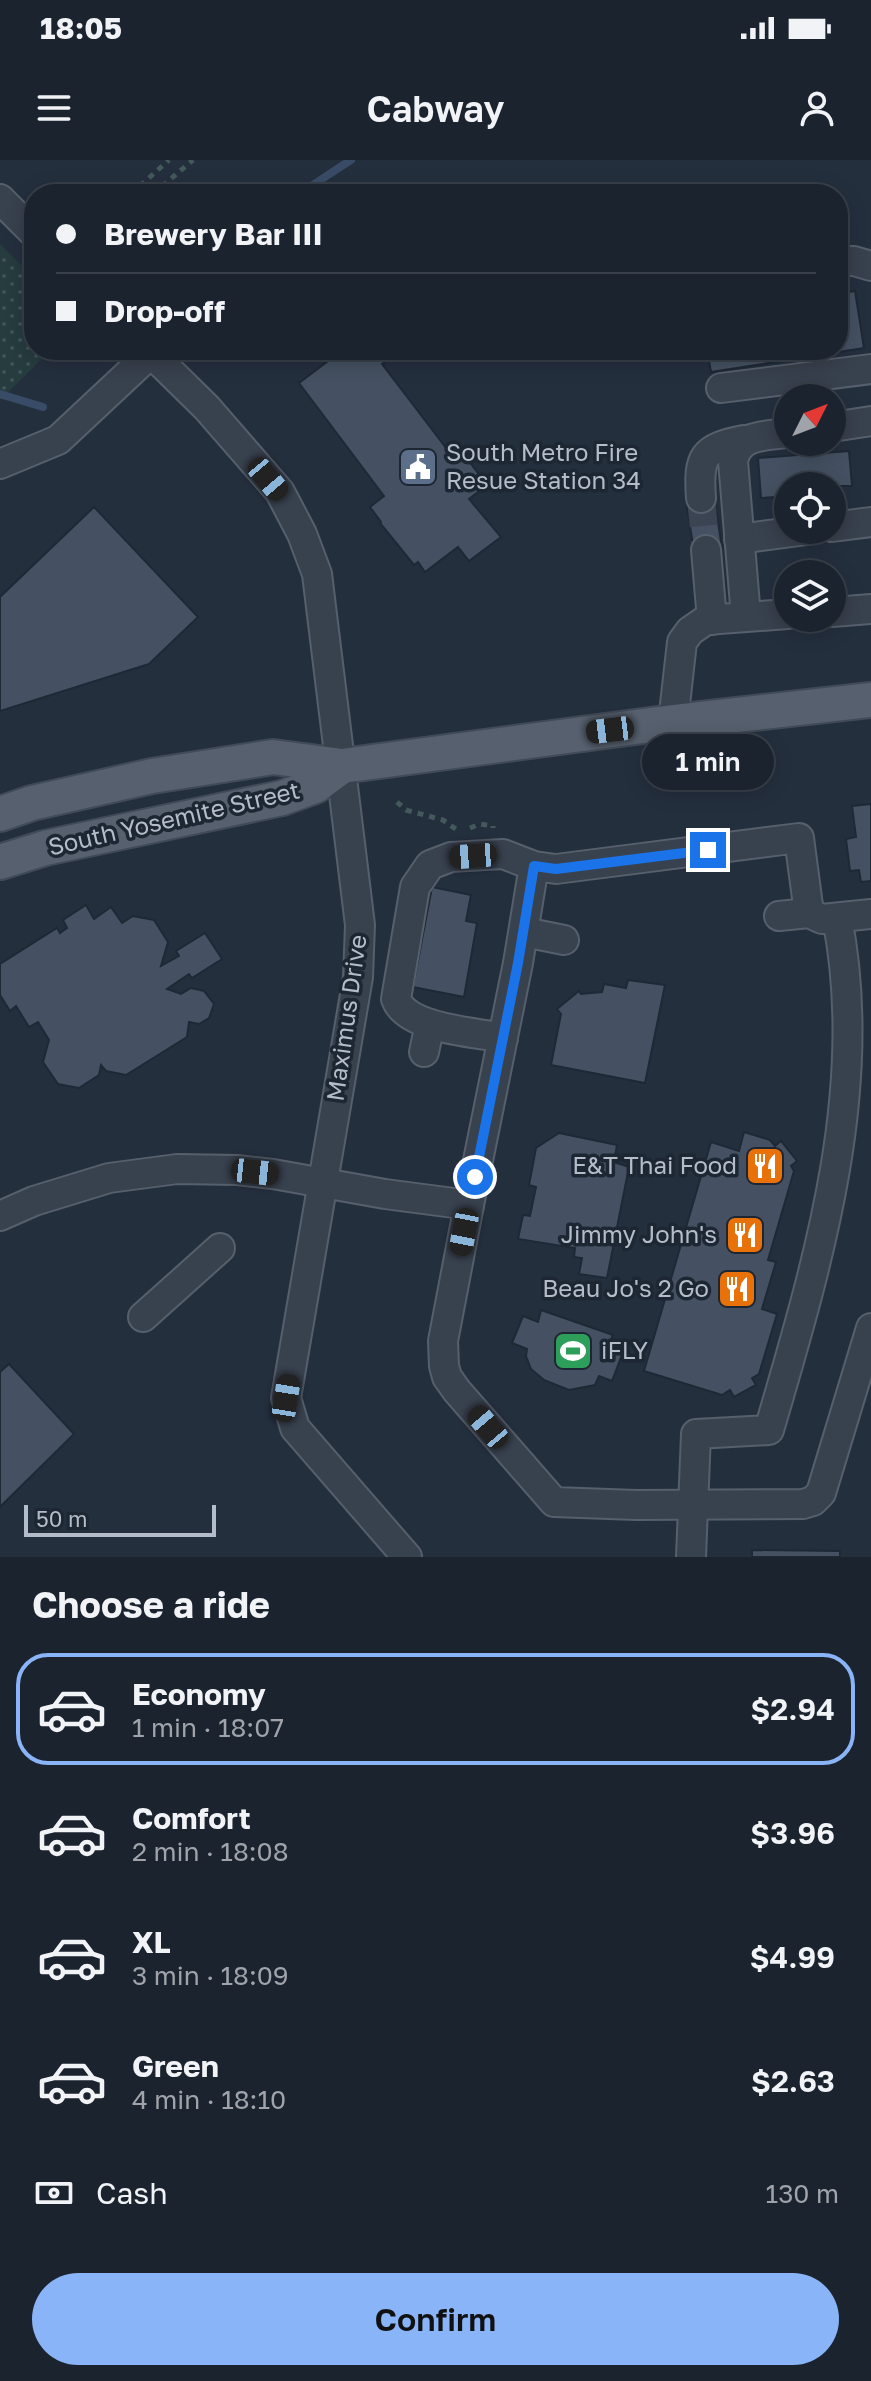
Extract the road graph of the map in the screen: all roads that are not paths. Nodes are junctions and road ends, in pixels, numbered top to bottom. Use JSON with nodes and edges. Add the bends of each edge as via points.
{"nodes":[{"id":1,"x":0,"y":199,"type":"edge"},
{"id":2,"x":24,"y":223,"type":"edge"},
{"id":3,"x":848,"y":261,"type":"edge"},
{"id":4,"x":871,"y":266,"type":"edge"},
{"id":5,"x":142,"y":360,"type":"edge"},
{"id":6,"x":158,"y":360,"type":"edge"},
{"id":7,"x":871,"y":369,"type":"edge"},
{"id":8,"x":721,"y":388,"type":"dead end"},
{"id":9,"x":871,"y":421,"type":"edge"},
{"id":10,"x":846,"y":425,"type":"edge"},
{"id":11,"x":774,"y":435,"type":"edge"},
{"id":12,"x":744,"y":440,"type":"junction"},
{"id":13,"x":0,"y":464,"type":"edge"},
{"id":14,"x":701,"y":498,"type":"tunnel mouth"},
{"id":15,"x":871,"y":522,"type":"edge"},
{"id":16,"x":846,"y":525,"type":"edge"},
{"id":17,"x":774,"y":534,"type":"edge"},
{"id":18,"x":739,"y":539,"type":"junction"},
{"id":19,"x":706,"y":550,"type":"tunnel mouth"},
{"id":20,"x":871,"y":609,"type":"edge"},
{"id":21,"x":846,"y":611,"type":"edge"},
{"id":22,"x":774,"y":615,"type":"edge"},
{"id":23,"x":746,"y":617,"type":"junction"},
{"id":24,"x":712,"y":620,"type":"junction"},
{"id":25,"x":871,"y":700,"type":"edge"},
{"id":26,"x":673,"y":722,"type":"junction"},
{"id":27,"x":342,"y":766,"type":"junction"},
{"id":28,"x":0,"y":814,"type":"edge"},
{"id":29,"x":0,"y":862,"type":"edge"},
{"id":30,"x":534,"y":866,"type":"junction"},
{"id":31,"x":809,"y":913,"type":"junction"},
{"id":32,"x":871,"y":914,"type":"edge"},
{"id":33,"x":779,"y":916,"type":"dead end"},
{"id":34,"x":837,"y":918,"type":"junction"},
{"id":35,"x":524,"y":932,"type":"junction"},
{"id":36,"x":564,"y":940,"type":"dead end"},
{"id":37,"x":430,"y":1024,"type":"junction"},
{"id":38,"x":503,"y":1038,"type":"junction"},
{"id":39,"x":864,"y":1048,"type":"edge"},
{"id":40,"x":424,"y":1052,"type":"dead end"},
{"id":41,"x":321,"y":1183,"type":"junction"},
{"id":42,"x":469,"y":1205,"type":"junction"},
{"id":43,"x":0,"y":1216,"type":"edge"},
{"id":44,"x":220,"y":1248,"type":"dead end"},
{"id":45,"x":143,"y":1317,"type":"dead end"},
{"id":46,"x":871,"y":1328,"type":"edge"},
{"id":47,"x":693,"y":1505,"type":"junction"},
{"id":48,"x":407,"y":1557,"type":"edge"},
{"id":49,"x":691,"y":1557,"type":"edge"}],
"edges":[{"from":1,"to":2,"type":"street"},
{"from":3,"to":4,"type":"street"},
{"from":5,"to":13,"type":"street","via":[[58,440]]},
{"from":6,"to":27,"type":"street","name":"Maximus Drive","via":[[280,492],[302,534],[317,574]]},
{"from":7,"to":8,"type":"street"},
{"from":9,"to":10,"type":"street"},
{"from":11,"to":12,"type":"street"},
{"from":12,"to":14,"type":"street","via":[[705,455],[699,476]]},
{"from":12,"to":18,"type":"street","via":[[733,461]]},
{"from":15,"to":16,"type":"street"},
{"from":17,"to":18,"type":"street"},
{"from":18,"to":23,"type":"street"},
{"from":19,"to":24,"type":"street"},
{"from":20,"to":21,"type":"street"},
{"from":22,"to":23,"type":"street"},
{"from":23,"to":24,"type":"street"},
{"from":24,"to":26,"type":"street","via":[[690,631],[682,642]]},
{"from":25,"to":26,"type":"main road","name":"South Yosemite Street"},
{"from":26,"to":27,"type":"main road","name":"South Yosemite Street"},
{"from":27,"to":28,"type":"main road","name":"South Yosemite Street","via":[[273,757],[152,776]]},
{"from":27,"to":29,"type":"main road","name":"South Yosemite Street","via":[[315,786],[282,798]]},
{"from":27,"to":41,"type":"street","name":"Maximus Drive","via":[[360,925],[358,977]]},
{"from":30,"to":31,"type":"street","via":[[556,869],[799,838]]},
{"from":30,"to":35,"type":"street"},
{"from":30,"to":37,"type":"street","via":[[503,854],[451,857],[430,865],[415,887],[396,999],[410,1017]]},
{"from":31,"to":33,"type":"street"},
{"from":31,"to":34,"type":"street"},
{"from":32,"to":34,"type":"street"},
{"from":34,"to":39,"type":"street"},
{"from":35,"to":36,"type":"street"},
{"from":35,"to":38,"type":"street"},
{"from":37,"to":38,"type":"street"},
{"from":37,"to":40,"type":"street"},
{"from":38,"to":42,"type":"street"},
{"from":39,"to":47,"type":"street","via":[[841,1184],[769,1430],[696,1434]]},
{"from":41,"to":42,"type":"street"},
{"from":41,"to":43,"type":"street","via":[[237,1170],[177,1169],[109,1178]]},
{"from":41,"to":48,"type":"street","name":"Maximus Drive","via":[[286,1398],[295,1428]]},
{"from":42,"to":47,"type":"street","via":[[443,1341],[447,1377],[457,1391],[554,1502]]},
{"from":44,"to":45,"type":"street"},
{"from":46,"to":47,"type":"street","via":[[821,1493],[813,1501]]},
{"from":47,"to":49,"type":"street"}]}
